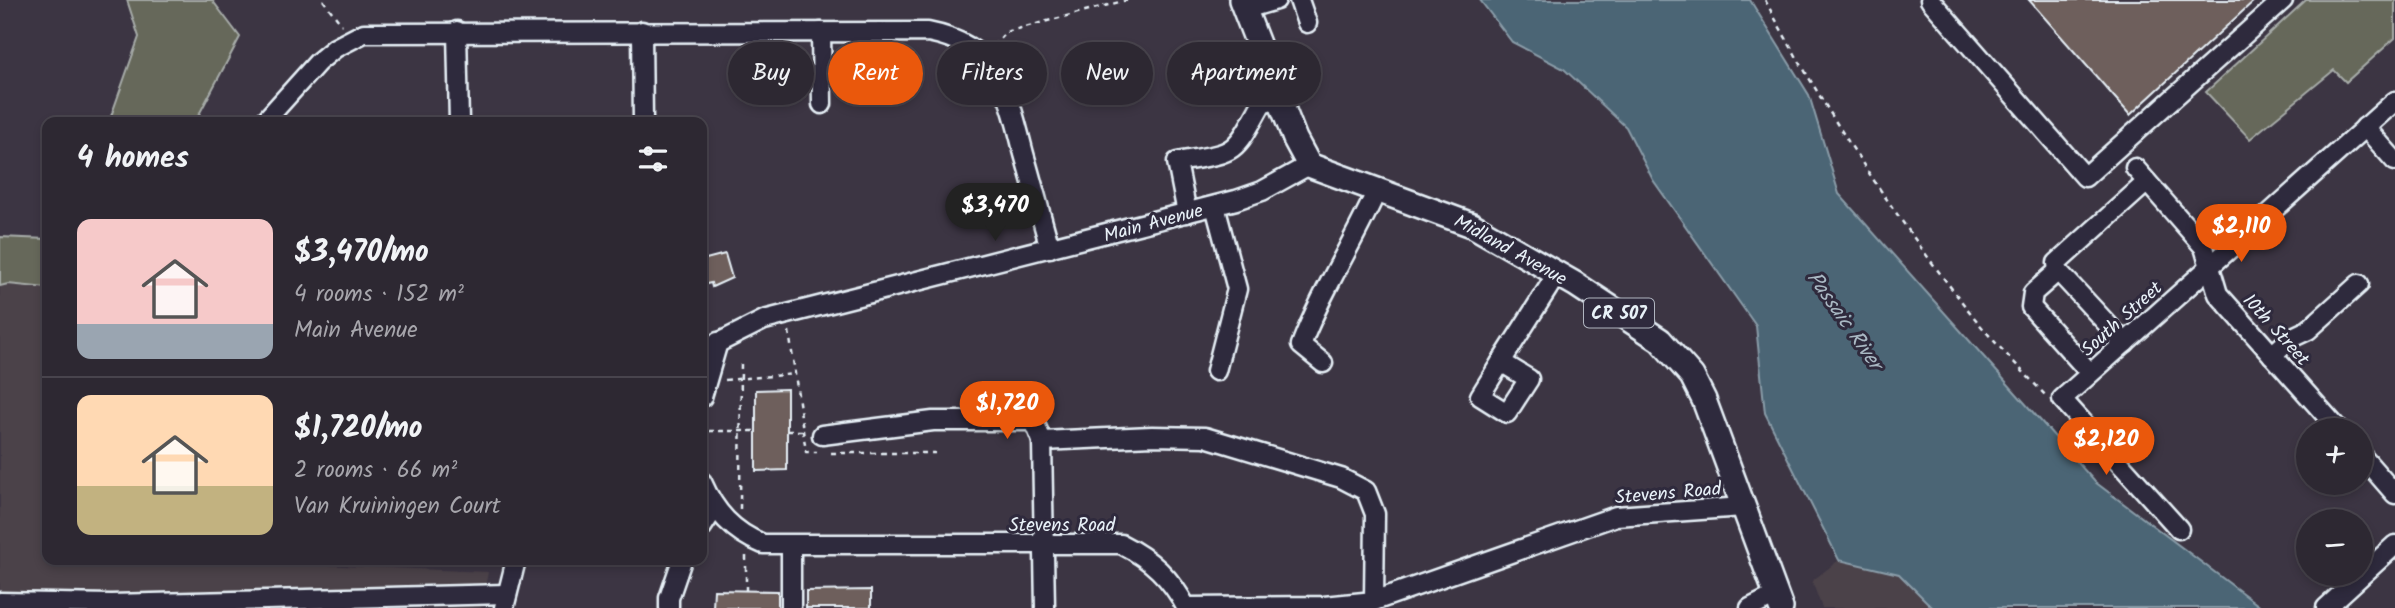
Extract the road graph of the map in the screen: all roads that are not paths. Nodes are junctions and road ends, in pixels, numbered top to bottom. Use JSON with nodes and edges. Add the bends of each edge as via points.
{"nodes":[{"id":1,"x":1276,"y":0,"type":"edge"},
{"id":2,"x":1299,"y":0,"type":"edge"},
{"id":3,"x":1930,"y":0,"type":"edge"},
{"id":4,"x":2283,"y":0,"type":"edge"},
{"id":5,"x":1243,"y":5,"type":"edge"},
{"id":6,"x":1307,"y":23,"type":"dead end"},
{"id":7,"x":457,"y":31,"type":"junction"},
{"id":8,"x":642,"y":31,"type":"junction"},
{"id":9,"x":821,"y":32,"type":"junction"},
{"id":10,"x":1257,"y":42,"type":"edge"},
{"id":11,"x":2395,"y":100,"type":"edge"},
{"id":12,"x":822,"y":104,"type":"dead end"},
{"id":13,"x":1261,"y":105,"type":"edge"},
{"id":14,"x":1281,"y":105,"type":"edge"},
{"id":15,"x":268,"y":117,"type":"edge"},
{"id":16,"x":459,"y":117,"type":"edge"},
{"id":17,"x":643,"y":117,"type":"edge"},
{"id":18,"x":2365,"y":127,"type":"junction"},
{"id":19,"x":2395,"y":161,"type":"edge"},
{"id":20,"x":1309,"y":165,"type":"junction"},
{"id":21,"x":1378,"y":188,"type":"junction"},
{"id":22,"x":1215,"y":206,"type":"junction"},
{"id":23,"x":1187,"y":213,"type":"junction"},
{"id":24,"x":1049,"y":248,"type":"junction"},
{"id":25,"x":2209,"y":267,"type":"junction"},
{"id":26,"x":2058,"y":271,"type":"junction"},
{"id":27,"x":1557,"y":274,"type":"junction"},
{"id":28,"x":2359,"y":284,"type":"dead end"},
{"id":29,"x":718,"y":342,"type":"junction"},
{"id":30,"x":2124,"y":343,"type":"junction"},
{"id":31,"x":707,"y":348,"type":"edge"},
{"id":32,"x":2272,"y":355,"type":"junction"},
{"id":33,"x":1502,"y":362,"type":"dead end"},
{"id":34,"x":1323,"y":363,"type":"dead end"},
{"id":35,"x":1216,"y":371,"type":"dead end"},
{"id":36,"x":2090,"y":373,"type":"junction"},
{"id":37,"x":707,"y":380,"type":"edge"},
{"id":38,"x":2328,"y":418,"type":"edge"},
{"id":39,"x":822,"y":435,"type":"dead end"},
{"id":40,"x":1042,"y":441,"type":"junction"},
{"id":41,"x":2373,"y":469,"type":"edge"},
{"id":42,"x":707,"y":493,"type":"edge"},
{"id":43,"x":2395,"y":494,"type":"edge"},
{"id":44,"x":1743,"y":507,"type":"junction"},
{"id":45,"x":714,"y":509,"type":"junction"},
{"id":46,"x":707,"y":520,"type":"edge"},
{"id":47,"x":2179,"y":529,"type":"dead end"},
{"id":48,"x":1044,"y":544,"type":"junction"},
{"id":49,"x":2395,"y":545,"type":"edge"},
{"id":50,"x":791,"y":546,"type":"junction"},
{"id":51,"x":515,"y":565,"type":"edge"},
{"id":52,"x":680,"y":565,"type":"edge"},
{"id":53,"x":505,"y":601,"type":"edge"},
{"id":54,"x":1374,"y":601,"type":"junction"},
{"id":55,"x":1778,"y":601,"type":"edge"},
{"id":56,"x":0,"y":602,"type":"edge"},
{"id":57,"x":188,"y":605,"type":"edge"},
{"id":58,"x":1324,"y":607,"type":"edge"},
{"id":59,"x":669,"y":608,"type":"edge"},
{"id":60,"x":791,"y":608,"type":"edge"},
{"id":61,"x":1045,"y":608,"type":"edge"},
{"id":62,"x":1186,"y":608,"type":"edge"},
{"id":63,"x":1749,"y":608,"type":"edge"},
{"id":64,"x":2326,"y":608,"type":"edge"}],
"edges":[{"from":1,"to":5,"type":"street"},
{"from":2,"to":6,"type":"street"},
{"from":3,"to":4,"type":"street","via":[[2085,177]]},
{"from":5,"to":10,"type":"main road"},
{"from":7,"to":8,"type":"street"},
{"from":7,"to":15,"type":"street","via":[[364,33],[318,61]]},
{"from":7,"to":16,"type":"street"},
{"from":8,"to":9,"type":"street"},
{"from":8,"to":17,"type":"street"},
{"from":9,"to":12,"type":"street"},
{"from":9,"to":24,"type":"street","via":[[928,32],[966,43],[984,56],[1008,90]]},
{"from":11,"to":18,"type":"street","name":"South Street"},
{"from":13,"to":23,"type":"street","via":[[1239,145],[1223,154],[1177,162]]},
{"from":14,"to":20,"type":"main road"},
{"from":18,"to":19,"type":"street"},
{"from":18,"to":25,"type":"street","name":"South Street"},
{"from":20,"to":21,"type":"main road","name":"Midland Avenue","number":"CR 507"},
{"from":20,"to":22,"type":"street","name":"Main Avenue","via":[[1262,191]]},
{"from":21,"to":27,"type":"main road","name":"Midland Avenue","number":"CR 507","via":[[1472,225]]},
{"from":21,"to":34,"type":"street","via":[[1301,345]]},
{"from":22,"to":23,"type":"street","name":"Main Avenue"},
{"from":22,"to":35,"type":"street","via":[[1237,289]]},
{"from":23,"to":24,"type":"street","name":"Main Avenue"},
{"from":24,"to":29,"type":"street","name":"Main Avenue","via":[[764,320]]},
{"from":25,"to":26,"type":"street","name":"10th Street","via":[[2204,247],[2141,175],[2057,263]]},
{"from":25,"to":30,"type":"street","name":"South Street"},
{"from":25,"to":32,"type":"street","name":"10th Street","via":[[2218,294]]},
{"from":26,"to":30,"type":"street"},
{"from":26,"to":36,"type":"street","via":[[2033,293],[2031,307]]},
{"from":27,"to":33,"type":"street"},
{"from":27,"to":44,"type":"main road","name":"Midland Avenue","number":"CR 507","via":[[1660,340],[1677,357],[1704,400]]},
{"from":28,"to":32,"type":"street"},
{"from":29,"to":31,"type":"street","name":"Main Avenue"},
{"from":29,"to":37,"type":"street"},
{"from":30,"to":36,"type":"street","name":"South Street"},
{"from":32,"to":38,"type":"street","name":"10th Street"},
{"from":36,"to":47,"type":"street","name":"South Street","via":[[2062,399]]},
{"from":39,"to":40,"type":"street","via":[[933,421],[1034,422]]},
{"from":40,"to":48,"type":"street"},
{"from":40,"to":54,"type":"street","via":[[1205,437],[1341,478],[1366,491],[1375,514]]},
{"from":41,"to":43,"type":"street"},
{"from":42,"to":45,"type":"street","name":"Stevens Road"},
{"from":44,"to":54,"type":"street","name":"Stevens Road","via":[[1616,516]]},
{"from":44,"to":55,"type":"main road","name":"Midland Avenue","number":"CR 507"},
{"from":45,"to":46,"type":"street"},
{"from":45,"to":50,"type":"street","name":"Stevens Road","via":[[751,539]]},
{"from":48,"to":50,"type":"street","name":"Stevens Road"},
{"from":48,"to":61,"type":"street"},
{"from":48,"to":62,"type":"street","name":"Stevens Road","via":[[1121,544],[1163,572]]},
{"from":49,"to":64,"type":"street"},
{"from":50,"to":60,"type":"street"},
{"from":51,"to":53,"type":"street"},
{"from":52,"to":59,"type":"street"},
{"from":53,"to":57,"type":"street"},
{"from":54,"to":58,"type":"street","name":"Stevens Road"},
{"from":55,"to":63,"type":"street"},
{"from":56,"to":57,"type":"street"},
{"from":58,"to":62,"type":"street","name":"Stevens Road"}]}
